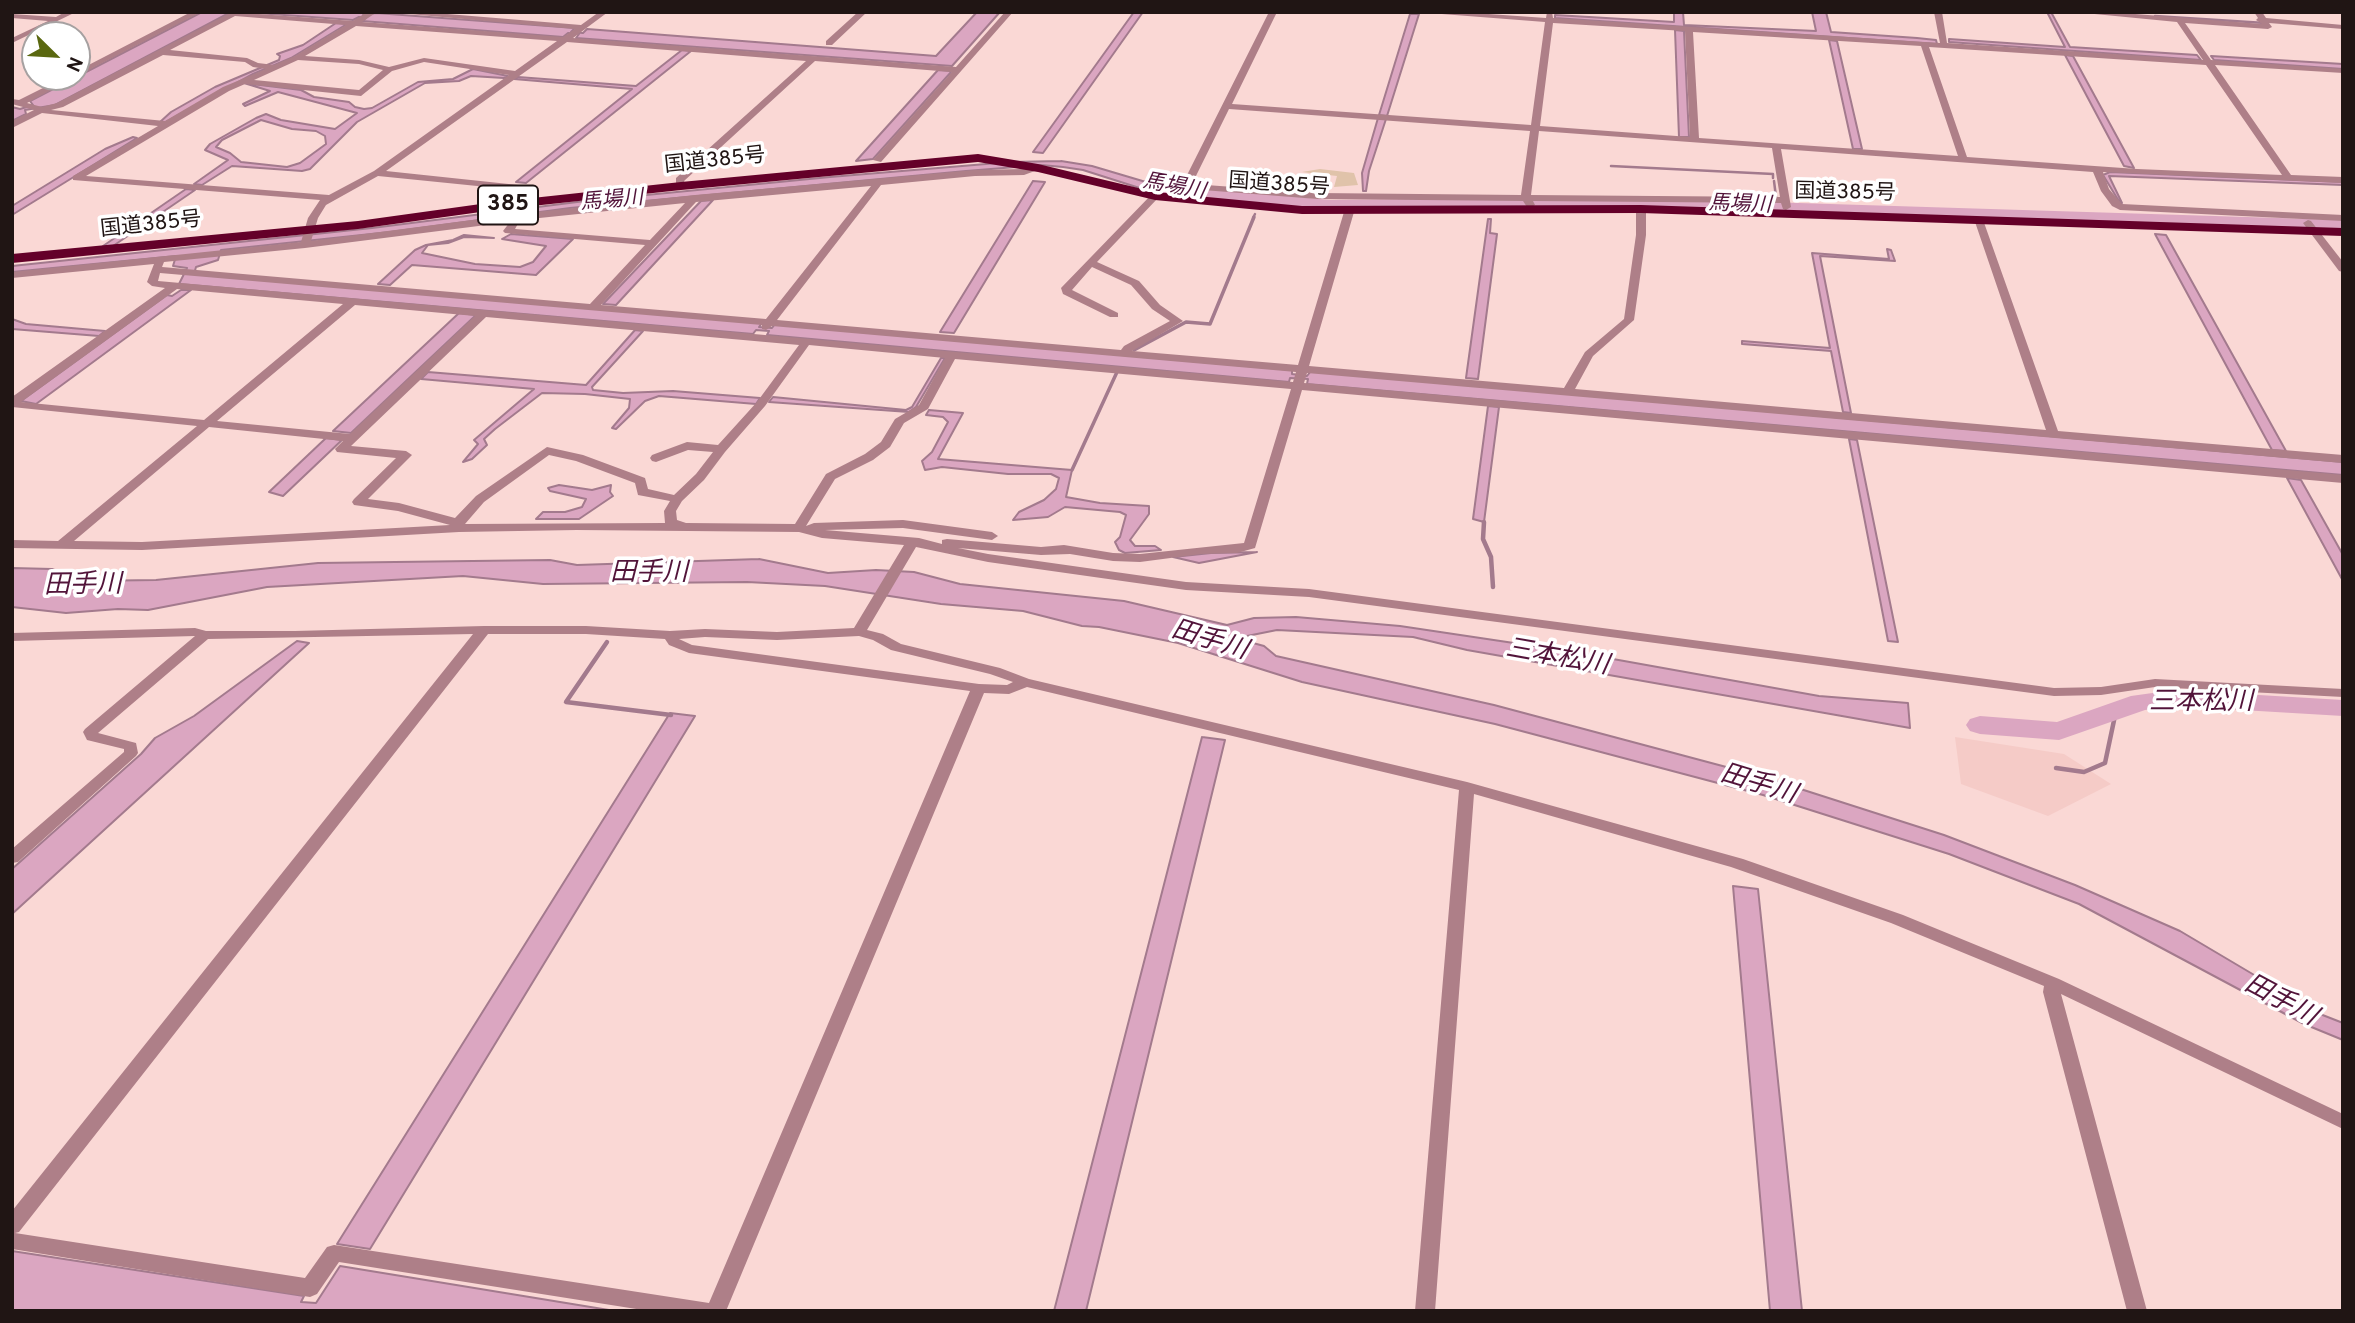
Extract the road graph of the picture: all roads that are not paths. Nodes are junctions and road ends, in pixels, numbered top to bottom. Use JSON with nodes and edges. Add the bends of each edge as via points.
{"nodes":[{"id":1,"x":72,"y":12,"type":"edge"},
{"id":2,"x":197,"y":12,"type":"edge"},
{"id":3,"x":391,"y":12,"type":"edge"},
{"id":4,"x":604,"y":12,"type":"edge"},
{"id":5,"x":863,"y":12,"type":"edge"},
{"id":6,"x":1009,"y":12,"type":"edge"},
{"id":7,"x":1273,"y":12,"type":"edge"},
{"id":8,"x":1420,"y":12,"type":"edge"},
{"id":9,"x":1938,"y":12,"type":"edge"},
{"id":10,"x":2078,"y":12,"type":"edge"},
{"id":11,"x":2197,"y":12,"type":"edge"},
{"id":12,"x":2258,"y":12,"type":"edge"},
{"id":13,"x":12,"y":16,"type":"edge"},
{"id":14,"x":1549,"y":16,"type":"edge"},
{"id":15,"x":364,"y":17,"type":"edge"},
{"id":16,"x":57,"y":19,"type":"junction"},
{"id":17,"x":2180,"y":21,"type":"junction"},
{"id":18,"x":2265,"y":22,"type":"junction"},
{"id":19,"x":2343,"y":27,"type":"edge"},
{"id":20,"x":1689,"y":30,"type":"junction"},
{"id":21,"x":574,"y":33,"type":"junction"},
{"id":22,"x":12,"y":41,"type":"edge"},
{"id":23,"x":829,"y":43,"type":"dead end"},
{"id":24,"x":1924,"y":44,"type":"junction"},
{"id":25,"x":1944,"y":46,"type":"junction"},
{"id":26,"x":159,"y":52,"type":"junction"},
{"id":27,"x":297,"y":58,"type":"junction"},
{"id":28,"x":813,"y":59,"type":"junction"},
{"id":29,"x":2209,"y":63,"type":"junction"},
{"id":30,"x":91,"y":67,"type":"edge"},
{"id":31,"x":266,"y":67,"type":"junction"},
{"id":32,"x":389,"y":69,"type":"junction"},
{"id":33,"x":958,"y":70,"type":"junction"},
{"id":34,"x":2343,"y":71,"type":"edge"},
{"id":35,"x":516,"y":74,"type":"junction"},
{"id":36,"x":243,"y":81,"type":"junction"},
{"id":37,"x":49,"y":91,"type":"edge"},
{"id":38,"x":26,"y":106,"type":"edge"},
{"id":39,"x":1227,"y":106,"type":"junction"},
{"id":40,"x":164,"y":124,"type":"junction"},
{"id":41,"x":12,"y":125,"type":"edge"},
{"id":42,"x":1535,"y":128,"type":"junction"},
{"id":43,"x":1695,"y":140,"type":"junction"},
{"id":44,"x":1776,"y":146,"type":"junction"},
{"id":45,"x":1963,"y":159,"type":"junction"},
{"id":46,"x":878,"y":160,"type":"dead end"},
{"id":47,"x":1038,"y":168,"type":"junction"},
{"id":48,"x":2097,"y":169,"type":"junction"},
{"id":49,"x":377,"y":173,"type":"junction"},
{"id":50,"x":2288,"y":177,"type":"junction"},
{"id":51,"x":2343,"y":180,"type":"edge"},
{"id":52,"x":877,"y":184,"type":"junction"},
{"id":53,"x":681,"y":186,"type":"junction"},
{"id":54,"x":1183,"y":193,"type":"junction"},
{"id":55,"x":1155,"y":196,"type":"junction"},
{"id":56,"x":330,"y":198,"type":"junction"},
{"id":57,"x":695,"y":198,"type":"junction"},
{"id":58,"x":1529,"y":203,"type":"junction"},
{"id":59,"x":495,"y":206,"type":"junction"},
{"id":60,"x":1786,"y":207,"type":"junction"},
{"id":61,"x":1641,"y":209,"type":"junction"},
{"id":62,"x":1349,"y":212,"type":"junction"},
{"id":63,"x":518,"y":217,"type":"junction"},
{"id":64,"x":2343,"y":218,"type":"edge"},
{"id":65,"x":1979,"y":219,"type":"junction"},
{"id":66,"x":2309,"y":224,"type":"junction"},
{"id":67,"x":2343,"y":232,"type":"edge"},
{"id":68,"x":307,"y":238,"type":"junction"},
{"id":69,"x":653,"y":243,"type":"junction"},
{"id":70,"x":12,"y":259,"type":"edge"},
{"id":71,"x":1092,"y":263,"type":"junction"},
{"id":72,"x":158,"y":265,"type":"junction"},
{"id":73,"x":2343,"y":269,"type":"edge"},
{"id":74,"x":12,"y":275,"type":"edge"},
{"id":75,"x":174,"y":286,"type":"junction"},
{"id":76,"x":353,"y":301,"type":"junction"},
{"id":77,"x":594,"y":306,"type":"junction"},
{"id":78,"x":484,"y":313,"type":"junction"},
{"id":79,"x":1114,"y":314,"type":"dead end"},
{"id":80,"x":764,"y":329,"type":"junction"},
{"id":81,"x":807,"y":341,"type":"junction"},
{"id":82,"x":1125,"y":353,"type":"junction"},
{"id":83,"x":953,"y":354,"type":"junction"},
{"id":84,"x":1300,"y":377,"type":"junction"},
{"id":85,"x":1568,"y":392,"type":"junction"},
{"id":86,"x":12,"y":404,"type":"edge"},
{"id":87,"x":207,"y":423,"type":"junction"},
{"id":88,"x":2053,"y":434,"type":"junction"},
{"id":89,"x":353,"y":438,"type":"junction"},
{"id":90,"x":721,"y":449,"type":"junction"},
{"id":91,"x":656,"y":458,"type":"dead end"},
{"id":92,"x":2343,"y":459,"type":"edge"},
{"id":93,"x":2343,"y":479,"type":"edge"},
{"id":94,"x":677,"y":499,"type":"junction"},
{"id":95,"x":459,"y":526,"type":"junction"},
{"id":96,"x":687,"y":528,"type":"junction"},
{"id":97,"x":799,"y":528,"type":"junction"},
{"id":98,"x":12,"y":544,"type":"edge"},
{"id":99,"x":60,"y":545,"type":"junction"},
{"id":100,"x":909,"y":545,"type":"junction"},
{"id":101,"x":1071,"y":550,"type":"junction"},
{"id":102,"x":862,"y":626,"type":"junction"},
{"id":103,"x":484,"y":630,"type":"junction"},
{"id":104,"x":205,"y":635,"type":"junction"},
{"id":105,"x":670,"y":635,"type":"junction"},
{"id":106,"x":12,"y":638,"type":"edge"},
{"id":107,"x":1025,"y":682,"type":"junction"},
{"id":108,"x":979,"y":688,"type":"junction"},
{"id":109,"x":2343,"y":692,"type":"edge"},
{"id":110,"x":1467,"y":787,"type":"junction"},
{"id":111,"x":12,"y":858,"type":"edge"},
{"id":112,"x":2053,"y":983,"type":"junction"},
{"id":113,"x":2343,"y":1122,"type":"edge"},
{"id":114,"x":12,"y":1226,"type":"edge"},
{"id":115,"x":12,"y":1241,"type":"edge"},
{"id":116,"x":708,"y":1311,"type":"edge"},
{"id":117,"x":716,"y":1311,"type":"edge"},
{"id":118,"x":1425,"y":1311,"type":"edge"},
{"id":119,"x":2137,"y":1311,"type":"edge"}],
"edges":[{"from":1,"to":16,"type":"street"},
{"from":2,"to":30,"type":"street"},
{"from":3,"to":21,"type":"street"},
{"from":4,"to":21,"type":"street"},
{"from":5,"to":23,"type":"street"},
{"from":6,"to":33,"type":"street"},
{"from":7,"to":39,"type":"street"},
{"from":8,"to":14,"type":"street"},
{"from":9,"to":25,"type":"street"},
{"from":10,"to":17,"type":"street"},
{"from":11,"to":18,"type":"street"},
{"from":12,"to":18,"type":"street"},
{"from":13,"to":16,"type":"street"},
{"from":14,"to":20,"type":"street"},
{"from":14,"to":42,"type":"street"},
{"from":15,"to":21,"type":"street"},
{"from":15,"to":26,"type":"street","via":[[234,14]]},
{"from":15,"to":27,"type":"street"},
{"from":16,"to":22,"type":"street"},
{"from":17,"to":18,"type":"street","via":[[2268,27]]},
{"from":17,"to":29,"type":"street"},
{"from":18,"to":19,"type":"street"},
{"from":20,"to":24,"type":"street"},
{"from":20,"to":43,"type":"street"},
{"from":21,"to":28,"type":"street"},
{"from":21,"to":35,"type":"street"},
{"from":24,"to":25,"type":"street"},
{"from":24,"to":45,"type":"street"},
{"from":25,"to":29,"type":"street"},
{"from":26,"to":31,"type":"street","via":[[247,60]]},
{"from":26,"to":38,"type":"street","via":[[60,105]]},
{"from":27,"to":31,"type":"street"},
{"from":27,"to":32,"type":"street"},
{"from":28,"to":33,"type":"street"},
{"from":28,"to":53,"type":"street","via":[[679,180]]},
{"from":29,"to":34,"type":"street"},
{"from":29,"to":50,"type":"street"},
{"from":31,"to":36,"type":"street"},
{"from":32,"to":35,"type":"street","via":[[424,60]]},
{"from":32,"to":36,"type":"street","via":[[361,93]]},
{"from":33,"to":46,"type":"street"},
{"from":35,"to":49,"type":"street"},
{"from":36,"to":40,"type":"street"},
{"from":37,"to":38,"type":"street"},
{"from":38,"to":40,"type":"street"},
{"from":38,"to":41,"type":"street"},
{"from":39,"to":42,"type":"street"},
{"from":39,"to":54,"type":"street"},
{"from":40,"to":56,"type":"street","via":[[76,178]]},
{"from":42,"to":43,"type":"street"},
{"from":42,"to":58,"type":"street"},
{"from":43,"to":44,"type":"street"},
{"from":44,"to":45,"type":"street"},
{"from":44,"to":60,"type":"street"},
{"from":45,"to":48,"type":"street"},
{"from":47,"to":52,"type":"street"},
{"from":47,"to":53,"type":"highway","name":"国道385号","number":"385","via":[[1004,160],[947,159]]},
{"from":47,"to":55,"type":"highway","name":"国道385号","number":"385"},
{"from":48,"to":50,"type":"street"},
{"from":48,"to":66,"type":"street","via":[[2104,189],[2120,207]]},
{"from":49,"to":56,"type":"street"},
{"from":49,"to":59,"type":"street","via":[[515,187]]},
{"from":50,"to":51,"type":"street"},
{"from":52,"to":57,"type":"street"},
{"from":52,"to":80,"type":"street"},
{"from":53,"to":59,"type":"highway","name":"国道385号","number":"385"},
{"from":54,"to":55,"type":"highway","name":"国道385号","number":"385"},
{"from":54,"to":58,"type":"street"},
{"from":54,"to":62,"type":"highway","name":"国道385号","number":"385"},
{"from":55,"to":71,"type":"street"},
{"from":56,"to":68,"type":"street","via":[[322,203]]},
{"from":57,"to":63,"type":"street"},
{"from":57,"to":69,"type":"street"},
{"from":58,"to":60,"type":"street"},
{"from":58,"to":61,"type":"highway","name":"国道385号","number":"385"},
{"from":58,"to":62,"type":"highway","name":"国道385号","number":"385"},
{"from":59,"to":68,"type":"highway","name":"国道385号","number":"385"},
{"from":60,"to":61,"type":"highway","name":"国道385号","number":"385"},
{"from":60,"to":65,"type":"highway","name":"国道385号","number":"385"},
{"from":61,"to":85,"type":"street","via":[[1629,320],[1588,354]]},
{"from":62,"to":84,"type":"street"},
{"from":63,"to":68,"type":"street"},
{"from":63,"to":69,"type":"street","via":[[508,231]]},
{"from":64,"to":66,"type":"street"},
{"from":65,"to":66,"type":"highway","name":"国道385号","number":"385"},
{"from":65,"to":88,"type":"street"},
{"from":66,"to":67,"type":"highway","name":"国道385号","number":"385"},
{"from":66,"to":73,"type":"street"},
{"from":68,"to":70,"type":"highway","name":"国道385号","number":"385"},
{"from":68,"to":72,"type":"street"},
{"from":69,"to":77,"type":"street"},
{"from":71,"to":79,"type":"street","via":[[1067,292]]},
{"from":71,"to":82,"type":"street","via":[[1135,283],[1156,307],[1178,321]]},
{"from":72,"to":74,"type":"street"},
{"from":72,"to":75,"type":"street","via":[[152,282]]},
{"from":72,"to":77,"type":"street","via":[[190,272]]},
{"from":75,"to":76,"type":"street"},
{"from":75,"to":86,"type":"street"},
{"from":76,"to":78,"type":"street"},
{"from":76,"to":87,"type":"street"},
{"from":77,"to":80,"type":"street"},
{"from":78,"to":80,"type":"street"},
{"from":78,"to":89,"type":"street"},
{"from":80,"to":81,"type":"street"},
{"from":80,"to":82,"type":"street"},
{"from":81,"to":83,"type":"street"},
{"from":81,"to":90,"type":"street"},
{"from":82,"to":84,"type":"street"},
{"from":83,"to":84,"type":"street"},
{"from":83,"to":97,"type":"street","via":[[924,407],[899,421],[886,444],[869,457],[831,477]]},
{"from":84,"to":85,"type":"street"},
{"from":84,"to":93,"type":"street"},
{"from":84,"to":101,"type":"street","via":[[1250,545],[1140,558]]},
{"from":85,"to":88,"type":"street"},
{"from":86,"to":87,"type":"street"},
{"from":87,"to":89,"type":"street"},
{"from":87,"to":99,"type":"street"},
{"from":88,"to":92,"type":"street"},
{"from":89,"to":95,"type":"street","via":[[341,449],[406,455],[358,502],[399,507]]},
{"from":90,"to":91,"type":"street","via":[[687,446]]},
{"from":90,"to":94,"type":"street"},
{"from":94,"to":95,"type":"street","via":[[642,492],[641,481],[547,451],[480,499]]},
{"from":94,"to":96,"type":"street","via":[[670,511],[671,522]]},
{"from":95,"to":96,"type":"street"},
{"from":95,"to":99,"type":"street","via":[[210,543]]},
{"from":96,"to":97,"type":"street"},
{"from":97,"to":100,"type":"street"},
{"from":97,"to":101,"type":"street","via":[[903,524]]},
{"from":98,"to":99,"type":"street"},
{"from":100,"to":101,"type":"street","via":[[980,543]]},
{"from":100,"to":102,"type":"street"},
{"from":100,"to":109,"type":"street","via":[[1186,586],[1309,593],[2054,692],[2155,683]]},
{"from":102,"to":105,"type":"street","via":[[777,636]]},
{"from":102,"to":107,"type":"street","via":[[896,647]]},
{"from":103,"to":104,"type":"street"},
{"from":103,"to":105,"type":"street"},
{"from":103,"to":114,"type":"street"},
{"from":104,"to":106,"type":"street"},
{"from":104,"to":111,"type":"street","via":[[90,732],[92,737],[131,746],[131,752]]},
{"from":105,"to":108,"type":"street","via":[[689,649]]},
{"from":107,"to":108,"type":"street","via":[[1009,690]]},
{"from":107,"to":110,"type":"street"},
{"from":108,"to":117,"type":"street"},
{"from":110,"to":112,"type":"street","via":[[1737,863],[1897,919]]},
{"from":110,"to":118,"type":"street"},
{"from":112,"to":113,"type":"street"},
{"from":112,"to":119,"type":"street"},
{"from":115,"to":116,"type":"street","via":[[310,1288],[334,1253]]}]}
